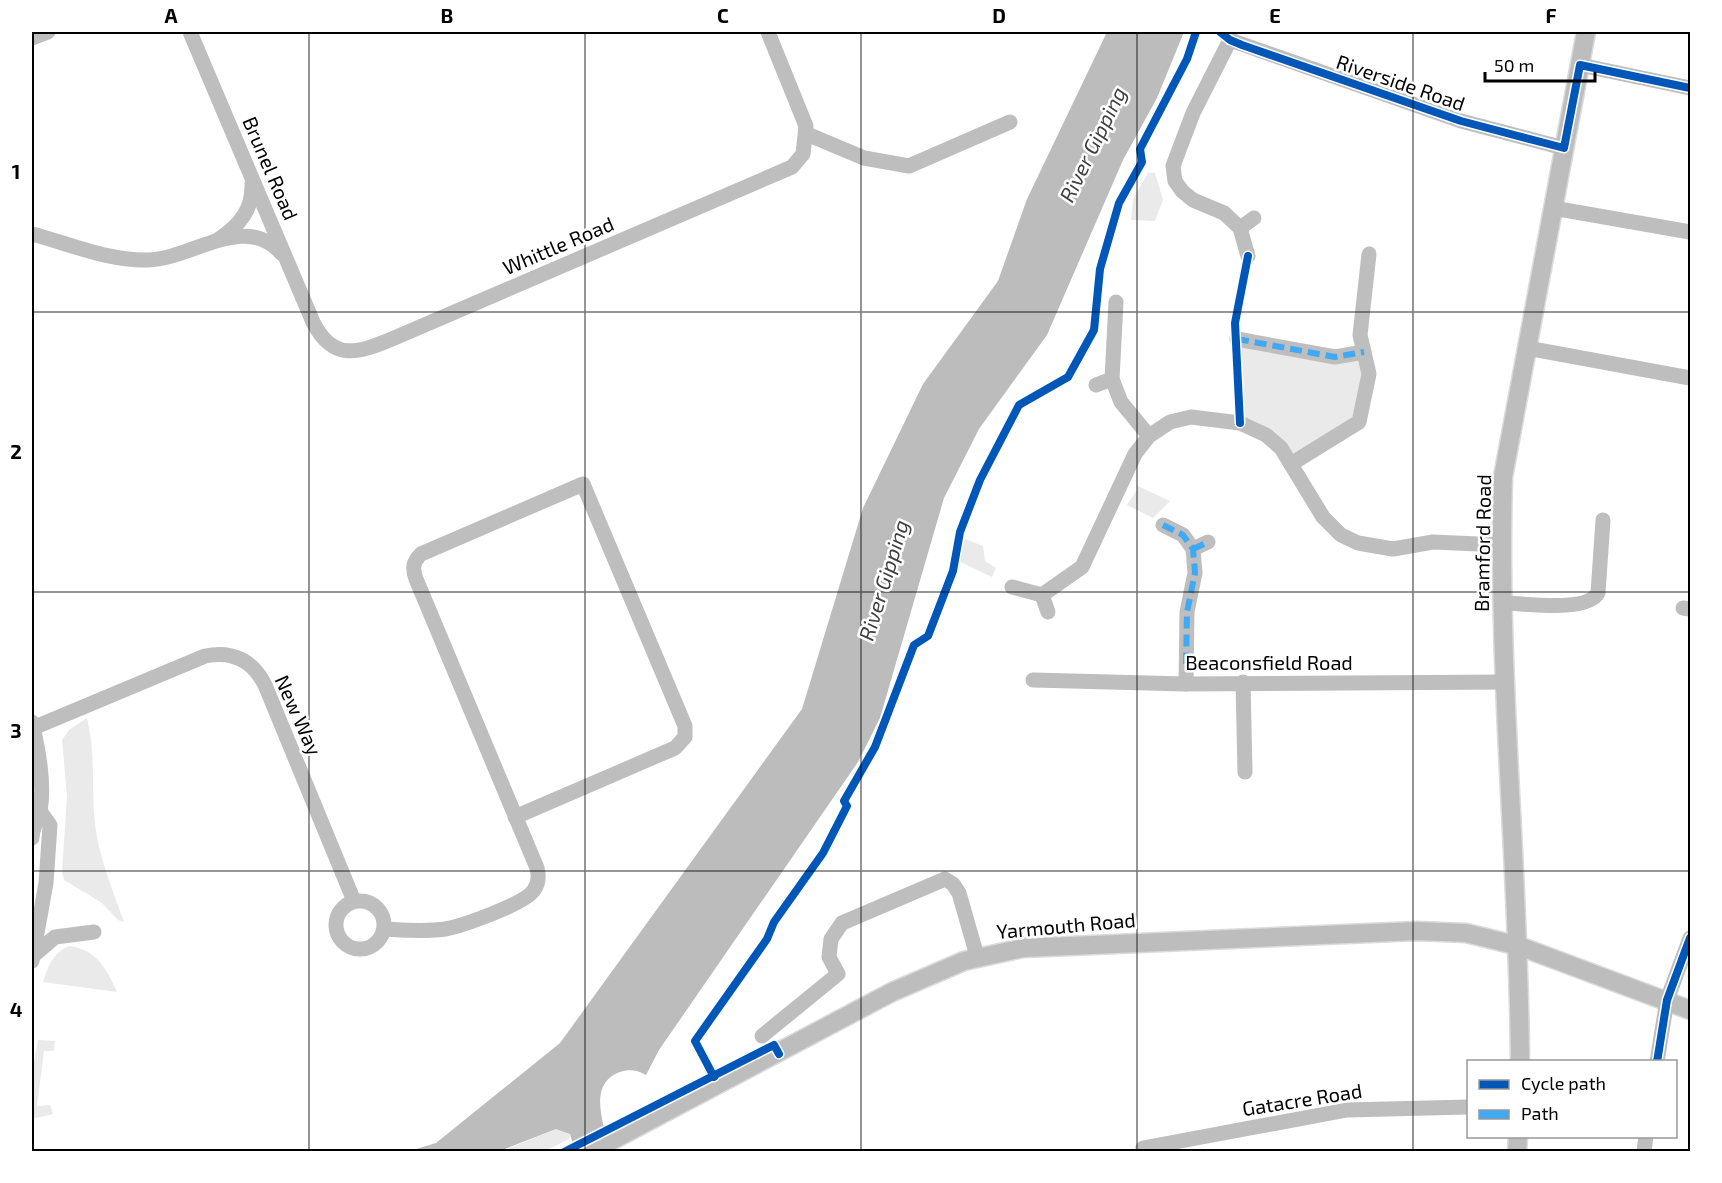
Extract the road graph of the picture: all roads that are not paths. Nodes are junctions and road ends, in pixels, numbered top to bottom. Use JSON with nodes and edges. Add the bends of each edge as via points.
{"nodes":[{"id":1,"x":48,"y":32,"type":"edge"},
{"id":2,"x":190,"y":32,"type":"edge"},
{"id":3,"x":768,"y":32,"type":"edge"},
{"id":4,"x":1586,"y":32,"type":"edge"},
{"id":5,"x":1230,"y":36,"type":"edge"},
{"id":6,"x":32,"y":39,"type":"edge"},
{"id":7,"x":1580,"y":65,"type":"junction"},
{"id":8,"x":1690,"y":87,"type":"edge"},
{"id":9,"x":1010,"y":122,"type":"dead end"},
{"id":10,"x":807,"y":134,"type":"junction"},
{"id":11,"x":1564,"y":148,"type":"junction"},
{"id":12,"x":249,"y":170,"type":"junction"},
{"id":13,"x":1553,"y":208,"type":"junction"},
{"id":14,"x":1254,"y":218,"type":"dead end"},
{"id":15,"x":1239,"y":228,"type":"junction"},
{"id":16,"x":1690,"y":232,"type":"edge"},
{"id":17,"x":32,"y":234,"type":"edge"},
{"id":18,"x":211,"y":243,"type":"junction"},
{"id":19,"x":1369,"y":254,"type":"dead end"},
{"id":20,"x":1248,"y":256,"type":"dead end"},
{"id":21,"x":290,"y":267,"type":"junction"},
{"id":22,"x":1116,"y":302,"type":"dead end"},
{"id":23,"x":313,"y":322,"type":"joint"},
{"id":24,"x":1237,"y":339,"type":"dead end"},
{"id":25,"x":1527,"y":348,"type":"junction"},
{"id":26,"x":1364,"y":352,"type":"junction"},
{"id":27,"x":1690,"y":378,"type":"edge"},
{"id":28,"x":1112,"y":379,"type":"junction"},
{"id":29,"x":1096,"y":385,"type":"dead end"},
{"id":30,"x":1149,"y":436,"type":"junction"},
{"id":31,"x":1291,"y":464,"type":"junction"},
{"id":32,"x":1603,"y":520,"type":"dead end"},
{"id":33,"x":1163,"y":525,"type":"dead end"},
{"id":34,"x":1209,"y":542,"type":"dead end"},
{"id":35,"x":1501,"y":545,"type":"junction"},
{"id":36,"x":1193,"y":549,"type":"junction"},
{"id":37,"x":1012,"y":587,"type":"dead end"},
{"id":38,"x":1042,"y":595,"type":"junction"},
{"id":39,"x":1503,"y":603,"type":"junction"},
{"id":40,"x":1048,"y":612,"type":"dead end"},
{"id":41,"x":1034,"y":680,"type":"dead end"},
{"id":42,"x":1243,"y":682,"type":"junction"},
{"id":43,"x":1504,"y":682,"type":"junction"},
{"id":44,"x":1186,"y":684,"type":"junction"},
{"id":45,"x":32,"y":725,"type":"edge"},
{"id":46,"x":1245,"y":772,"type":"dead end"},
{"id":47,"x":40,"y":811,"type":"junction"},
{"id":48,"x":515,"y":816,"type":"junction"},
{"id":49,"x":32,"y":837,"type":"edge"},
{"id":50,"x":38,"y":898,"type":"edge"},
{"id":51,"x":354,"y":901,"type":"junction"},
{"id":52,"x":36,"y":916,"type":"edge"},
{"id":53,"x":384,"y":929,"type":"junction"},
{"id":54,"x":94,"y":932,"type":"dead end"},
{"id":55,"x":1690,"y":938,"type":"edge"},
{"id":56,"x":1519,"y":946,"type":"junction"},
{"id":57,"x":977,"y":957,"type":"junction"},
{"id":58,"x":33,"y":958,"type":"edge"},
{"id":59,"x":1667,"y":1000,"type":"junction"},
{"id":60,"x":1690,"y":1010,"type":"edge"},
{"id":61,"x":762,"y":1036,"type":"dead end"},
{"id":62,"x":1520,"y":1060,"type":"edge"},
{"id":63,"x":1658,"y":1060,"type":"edge"},
{"id":64,"x":1467,"y":1107,"type":"edge"},
{"id":65,"x":1143,"y":1148,"type":"dead end"},
{"id":66,"x":590,"y":1152,"type":"edge"}],
"edges":[{"from":1,"to":6,"type":"street"},
{"from":2,"to":12,"type":"street","name":"Brunel Road"},
{"from":3,"to":10,"type":"street","via":[[805,118]]},
{"from":4,"to":7,"type":"main road","name":"Bramford Road"},
{"from":5,"to":11,"type":"street","name":"Riverside Road","via":[[1461,121]]},
{"from":5,"to":15,"type":"street","via":[[1173,166],[1175,182],[1182,191],[1224,213]]},
{"from":7,"to":8,"type":"street"},
{"from":7,"to":11,"type":"main road","name":"Bramford Road"},
{"from":9,"to":10,"type":"street","via":[[909,166],[864,158]]},
{"from":10,"to":23,"type":"street","name":"Whittle Road","via":[[803,154],[786,171],[370,348],[352,352],[338,349],[320,335]]},
{"from":11,"to":13,"type":"main road","name":"Bramford Road"},
{"from":12,"to":18,"type":"street","via":[[252,193],[247,211],[234,227]]},
{"from":12,"to":21,"type":"street","name":"Brunel Road"},
{"from":13,"to":16,"type":"street"},
{"from":13,"to":25,"type":"main road","name":"Bramford Road"},
{"from":14,"to":15,"type":"street"},
{"from":15,"to":20,"type":"street"},
{"from":17,"to":18,"type":"street","via":[[132,260],[165,259]]},
{"from":18,"to":21,"type":"street","via":[[257,236],[273,245]]},
{"from":19,"to":26,"type":"street","via":[[1360,335]]},
{"from":21,"to":23,"type":"street","name":"Brunel Road"},
{"from":22,"to":28,"type":"street"},
{"from":24,"to":26,"type":"street","via":[[1335,357]]},
{"from":25,"to":27,"type":"street"},
{"from":25,"to":35,"type":"main road","name":"Bramford Road","via":[[1503,477]]},
{"from":26,"to":31,"type":"street","via":[[1369,374],[1359,422]]},
{"from":28,"to":29,"type":"street"},
{"from":28,"to":30,"type":"street","via":[[1121,402]]},
{"from":30,"to":31,"type":"street","via":[[1191,417],[1240,423],[1266,435]]},
{"from":30,"to":38,"type":"street","via":[[1135,454],[1082,567]]},
{"from":31,"to":35,"type":"street","via":[[1323,517],[1341,535],[1358,543],[1393,549],[1433,542]]},
{"from":32,"to":39,"type":"street","via":[[1595,599],[1581,605]]},
{"from":33,"to":36,"type":"street","via":[[1183,535]]},
{"from":34,"to":36,"type":"street"},
{"from":35,"to":39,"type":"main road","name":"Bramford Road"},
{"from":36,"to":44,"type":"street","via":[[1195,573],[1187,612]]},
{"from":37,"to":38,"type":"street"},
{"from":38,"to":40,"type":"street"},
{"from":39,"to":43,"type":"main road","name":"Bramford Road"},
{"from":41,"to":44,"type":"street","name":"Beaconsfield Road"},
{"from":42,"to":43,"type":"street","name":"Beaconsfield Road"},
{"from":42,"to":44,"type":"street","name":"Beaconsfield Road"},
{"from":42,"to":46,"type":"street"},
{"from":43,"to":56,"type":"main road","name":"Bramford Road"},
{"from":45,"to":47,"type":"street"},
{"from":45,"to":51,"type":"street","name":"New Way","via":[[206,656],[240,658],[256,670],[265,685]]},
{"from":47,"to":49,"type":"street"},
{"from":47,"to":50,"type":"street","via":[[50,825]]},
{"from":48,"to":48,"type":"street","via":[[413,565],[421,554],[583,484],[685,726],[685,737],[675,748]]},
{"from":48,"to":53,"type":"street","via":[[538,874],[531,894],[456,926]]},
{"from":50,"to":52,"type":"street"},
{"from":51,"to":53,"type":"street","via":[[374,905],[382,916]]},
{"from":51,"to":53,"type":"street","via":[[342,908],[336,920],[340,940],[352,948],[366,949],[378,942]]},
{"from":52,"to":58,"type":"street"},
{"from":54,"to":58,"type":"street","via":[[55,937]]},
{"from":55,"to":59,"type":"street"},
{"from":56,"to":57,"type":"main road","name":"Yarmouth Road","via":[[1466,933],[1417,931],[1120,942],[1023,948]]},
{"from":56,"to":59,"type":"main road","name":"Yarmouth Road"},
{"from":56,"to":62,"type":"main road","name":"Bramford Road"},
{"from":57,"to":61,"type":"street","via":[[959,893],[945,879],[842,923],[831,939],[830,957],[838,974]]},
{"from":57,"to":66,"type":"main road","name":"Yarmouth Road","via":[[892,992]]},
{"from":59,"to":60,"type":"main road","name":"Yarmouth Road"},
{"from":59,"to":63,"type":"street"},
{"from":64,"to":65,"type":"street","name":"Gatacre Road","via":[[1347,1110]]}]}
